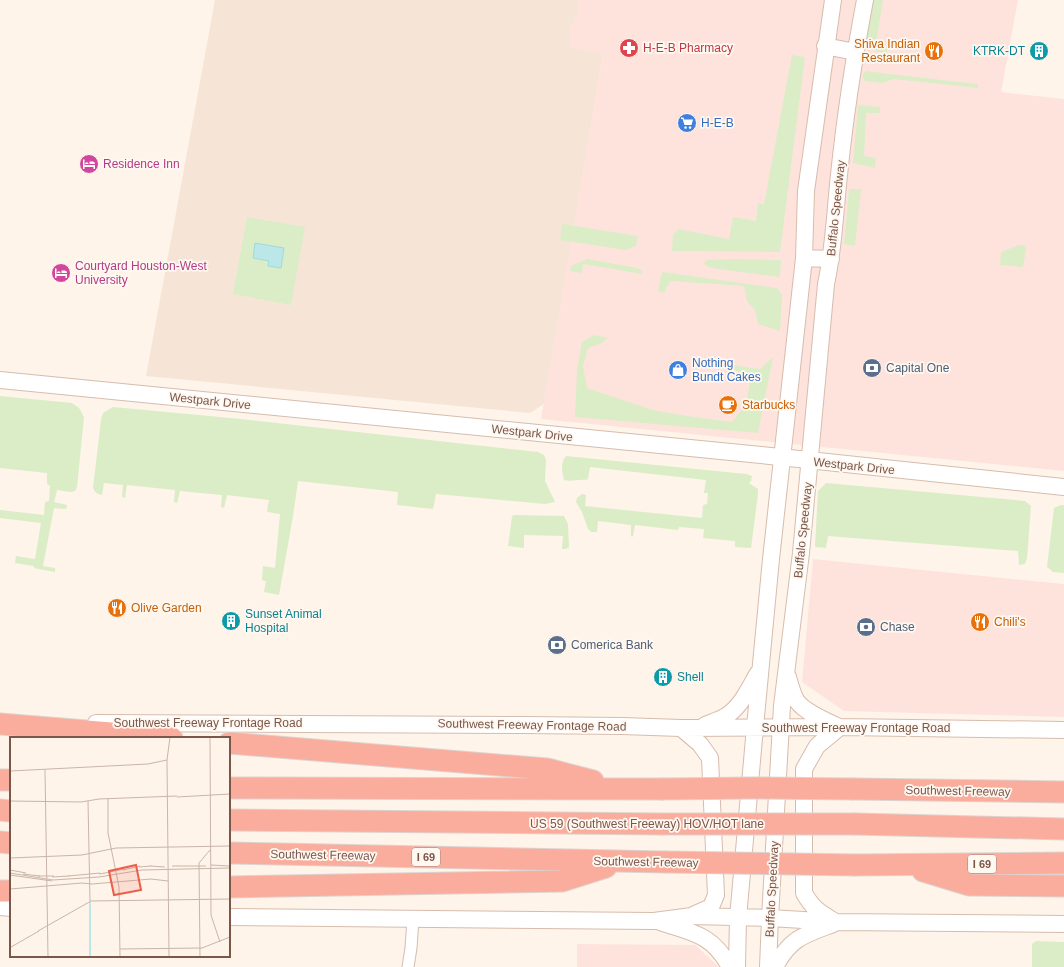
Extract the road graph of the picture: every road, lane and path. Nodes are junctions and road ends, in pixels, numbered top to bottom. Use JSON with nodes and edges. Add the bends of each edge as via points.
{"nodes":[{"id":1,"x":833,"y":0,"type":"edge"},
{"id":2,"x":864,"y":0,"type":"edge"},
{"id":3,"x":825,"y":46,"type":"junction"},
{"id":4,"x":855,"y":52,"type":"junction"},
{"id":5,"x":804,"y":258,"type":"junction"},
{"id":6,"x":832,"y":259,"type":"junction"},
{"id":7,"x":0,"y":380,"type":"edge"},
{"id":8,"x":782,"y":457,"type":"junction"},
{"id":9,"x":809,"y":461,"type":"junction"},
{"id":10,"x":1064,"y":488,"type":"edge"},
{"id":11,"x":761,"y":668,"type":"junction"},
{"id":12,"x":787,"y":674,"type":"junction"},
{"id":13,"x":0,"y":723,"type":"edge"},
{"id":14,"x":755,"y":727,"type":"junction"},
{"id":15,"x":840,"y":727,"type":"junction"},
{"id":16,"x":688,"y":728,"type":"junction"},
{"id":17,"x":780,"y":728,"type":"junction"},
{"id":18,"x":1064,"y":730,"type":"edge"},
{"id":19,"x":161,"y":737,"type":"edge"},
{"id":20,"x":230,"y":743,"type":"edge"},
{"id":21,"x":1064,"y":777,"type":"edge"},
{"id":22,"x":230,"y":788,"type":"edge"},
{"id":23,"x":622,"y":789,"type":"junction"},
{"id":24,"x":1025,"y":791,"type":"junction"},
{"id":25,"x":1064,"y":792,"type":"edge"},
{"id":26,"x":0,"y":810,"type":"edge"},
{"id":27,"x":10,"y":811,"type":"edge"},
{"id":28,"x":230,"y":820,"type":"edge"},
{"id":29,"x":1064,"y":828,"type":"edge"},
{"id":30,"x":0,"y":842,"type":"edge"},
{"id":31,"x":10,"y":843,"type":"edge"},
{"id":32,"x":230,"y":853,"type":"edge"},
{"id":33,"x":623,"y":862,"type":"junction"},
{"id":34,"x":1064,"y":863,"type":"edge"},
{"id":35,"x":901,"y":865,"type":"junction"},
{"id":36,"x":1064,"y":886,"type":"edge"},
{"id":37,"x":230,"y":887,"type":"edge"},
{"id":38,"x":0,"y":907,"type":"edge"},
{"id":39,"x":10,"y":908,"type":"edge"},
{"id":40,"x":692,"y":916,"type":"junction"},
{"id":41,"x":230,"y":917,"type":"edge"},
{"id":42,"x":738,"y":918,"type":"junction"},
{"id":43,"x":770,"y":918,"type":"junction"},
{"id":44,"x":412,"y":919,"type":"junction"},
{"id":45,"x":654,"y":921,"type":"junction"},
{"id":46,"x":836,"y":922,"type":"junction"},
{"id":47,"x":1064,"y":924,"type":"edge"},
{"id":48,"x":408,"y":967,"type":"edge"},
{"id":49,"x":730,"y":967,"type":"edge"},
{"id":50,"x":737,"y":967,"type":"edge"},
{"id":51,"x":768,"y":967,"type":"edge"},
{"id":52,"x":775,"y":967,"type":"edge"}],
"edges":[{"from":1,"to":3,"type":"main road"},
{"from":2,"to":4,"type":"main road","name":"Buffalo Speedway"},
{"from":3,"to":4,"type":"main road"},
{"from":3,"to":5,"type":"main road","via":[[806,191]]},
{"from":4,"to":6,"type":"main road","name":"Buffalo Speedway","via":[[839,174]]},
{"from":5,"to":6,"type":"main road"},
{"from":5,"to":8,"type":"main road"},
{"from":6,"to":9,"type":"main road","name":"Buffalo Speedway","via":[[826,284]]},
{"from":7,"to":8,"type":"main road","name":"Westpark Drive"},
{"from":8,"to":9,"type":"main road","name":"Westpark Drive"},
{"from":8,"to":11,"type":"main road"},
{"from":9,"to":10,"type":"main road","name":"Westpark Drive"},
{"from":9,"to":12,"type":"main road","name":"Buffalo Speedway"},
{"from":11,"to":14,"type":"main road"},
{"from":11,"to":16,"type":"main road","via":[[741,701],[726,716]]},
{"from":12,"to":15,"type":"main road","via":[[795,699],[800,705]]},
{"from":12,"to":17,"type":"main road","name":"Buffalo Speedway"},
{"from":13,"to":16,"type":"main road","name":"Southwest Freeway Frontage Road"},
{"from":13,"to":19,"type":"highway"},
{"from":14,"to":16,"type":"main road","name":"Southwest Freeway Frontage Road"},
{"from":14,"to":17,"type":"main road","name":"Southwest Freeway Frontage Road"},
{"from":14,"to":42,"type":"main road"},
{"from":15,"to":17,"type":"main road","name":"Southwest Freeway Frontage Road"},
{"from":15,"to":18,"type":"main road","name":"Southwest Freeway Frontage Road"},
{"from":15,"to":46,"type":"main road","via":[[817,746],[804,769],[804,893],[810,905]]},
{"from":16,"to":40,"type":"main road","via":[[710,758],[716,895],[711,907]]},
{"from":17,"to":43,"type":"main road","name":"Buffalo Speedway"},
{"from":20,"to":23,"type":"highway","via":[[547,769]]},
{"from":21,"to":24,"type":"highway"},
{"from":22,"to":23,"type":"highway","name":"Southwest Freeway"},
{"from":23,"to":24,"type":"highway","name":"Southwest Freeway","bridge":true},
{"from":24,"to":25,"type":"highway","name":"Southwest Freeway"},
{"from":26,"to":27,"type":"highway"},
{"from":28,"to":29,"type":"highway","name":"US 59 (Southwest Freeway) HOV/HOT lane","bridge":true},
{"from":30,"to":31,"type":"highway"},
{"from":32,"to":33,"type":"highway","name":"Southwest Freeway","number":"I 69"},
{"from":33,"to":35,"type":"highway","name":"Southwest Freeway","number":"I 69","bridge":true},
{"from":33,"to":37,"type":"highway","via":[[562,881]]},
{"from":34,"to":35,"type":"highway","name":"Southwest Freeway","number":"I 69"},
{"from":35,"to":36,"type":"highway","via":[[969,885]]},
{"from":38,"to":39,"type":"main road"},
{"from":40,"to":42,"type":"main road"},
{"from":40,"to":45,"type":"main road"},
{"from":41,"to":44,"type":"main road"},
{"from":42,"to":43,"type":"main road"},
{"from":42,"to":50,"type":"main road"},
{"from":43,"to":46,"type":"main road"},
{"from":43,"to":51,"type":"main road","name":"Buffalo Speedway"},
{"from":44,"to":45,"type":"main road"},
{"from":44,"to":48,"type":"street"},
{"from":45,"to":49,"type":"main road","via":[[702,936],[717,947]]},
{"from":46,"to":47,"type":"main road"},
{"from":46,"to":52,"type":"main road","via":[[800,937],[789,946]]}]}
